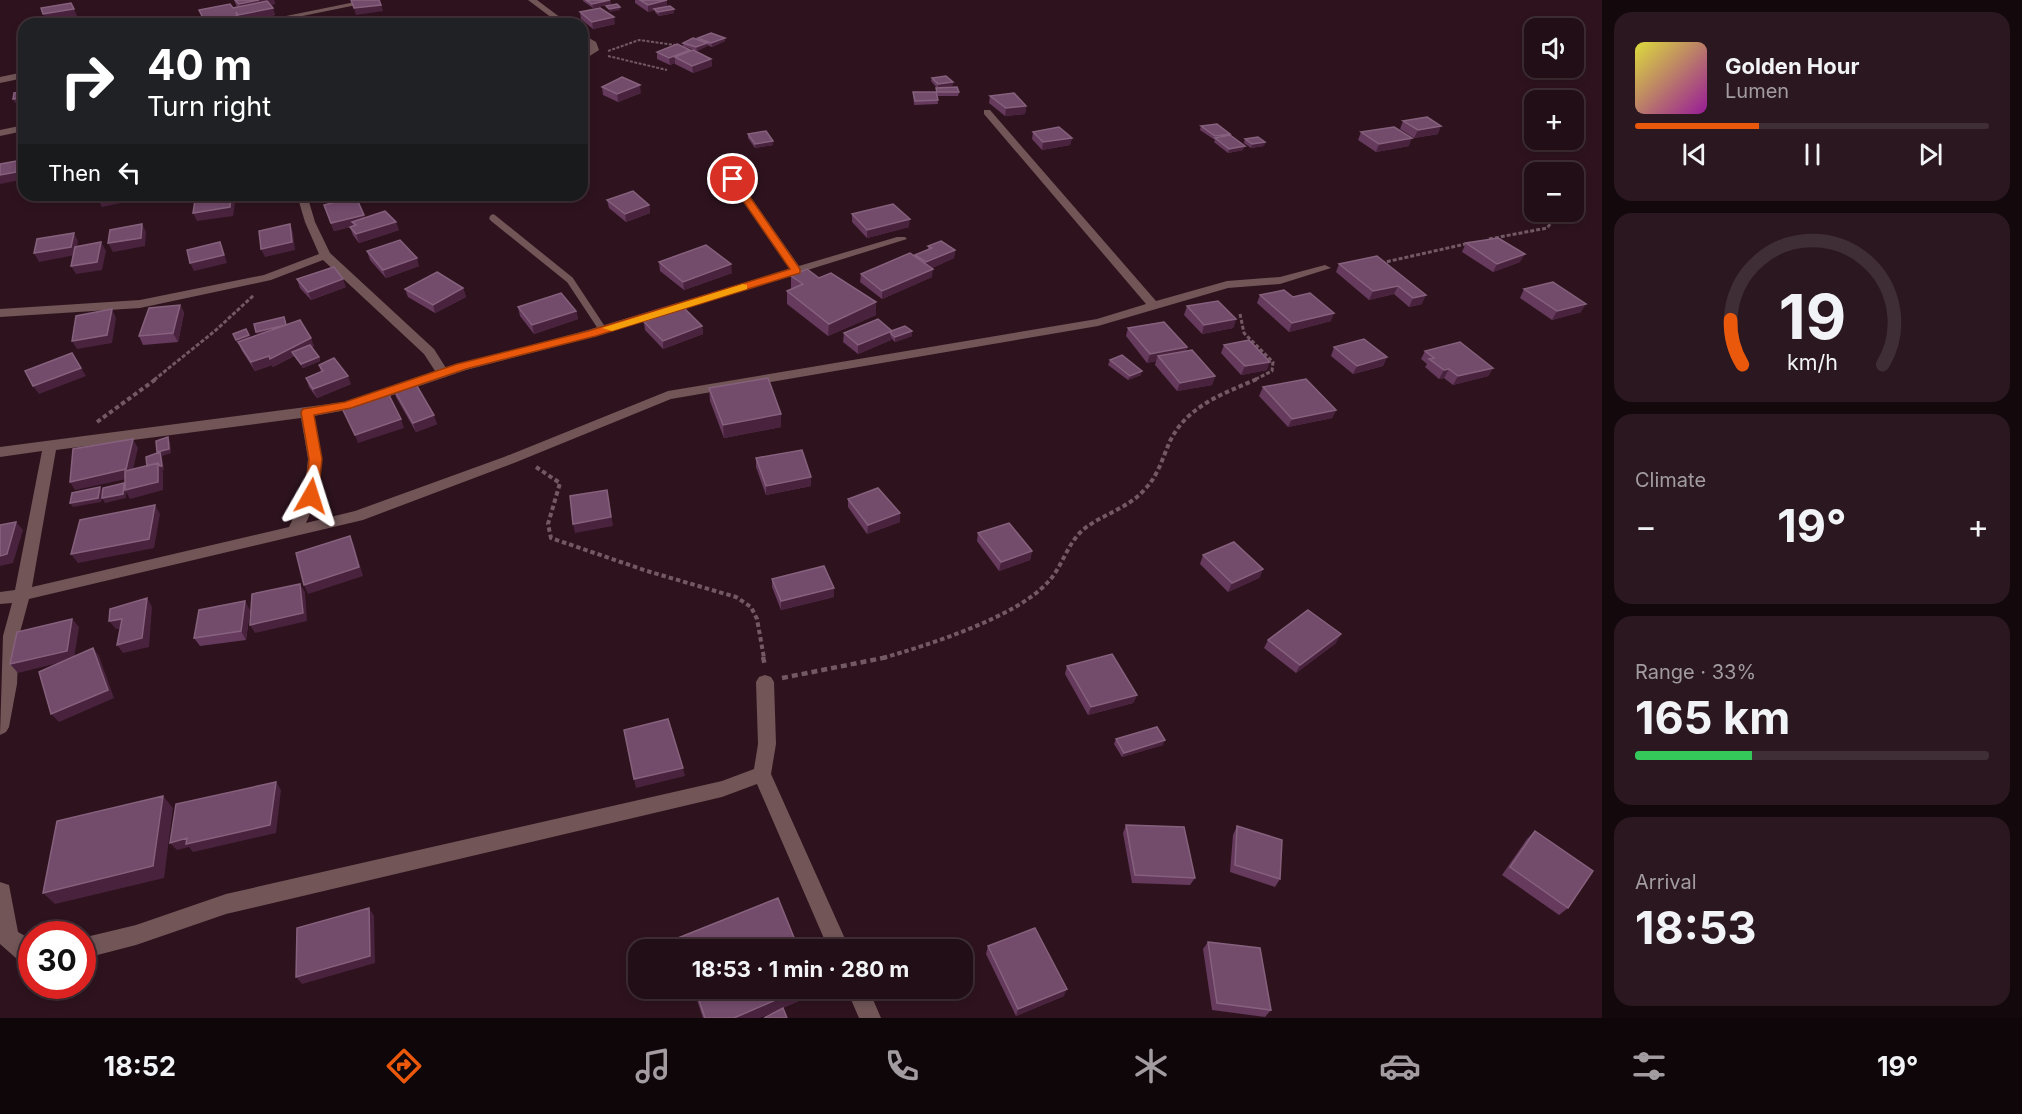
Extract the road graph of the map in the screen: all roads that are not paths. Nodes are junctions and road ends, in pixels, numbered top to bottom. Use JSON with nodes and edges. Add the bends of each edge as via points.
{"nodes":[{"id":1,"x":377,"y":0,"type":"edge"},
{"id":2,"x":532,"y":0,"type":"edge"},
{"id":3,"x":282,"y":18,"type":"edge"},
{"id":4,"x":558,"y":18,"type":"edge"},
{"id":5,"x":588,"y":40,"type":"edge"},
{"id":6,"x":588,"y":55,"type":"edge"},
{"id":7,"x":18,"y":76,"type":"edge"},
{"id":8,"x":0,"y":80,"type":"edge"},
{"id":9,"x":987,"y":112,"type":"dead end"},
{"id":10,"x":18,"y":129,"type":"edge"},
{"id":11,"x":0,"y":133,"type":"edge"},
{"id":12,"x":720,"y":161,"type":"dead end"},
{"id":13,"x":304,"y":201,"type":"edge"},
{"id":14,"x":493,"y":218,"type":"dead end"},
{"id":15,"x":901,"y":239,"type":"dead end"},
{"id":16,"x":325,"y":255,"type":"junction"},
{"id":17,"x":1325,"y":268,"type":"dead end"},
{"id":18,"x":797,"y":271,"type":"junction"},
{"id":19,"x":1154,"y":305,"type":"junction"},
{"id":20,"x":0,"y":313,"type":"edge"},
{"id":21,"x":603,"y":330,"type":"junction"},
{"id":22,"x":443,"y":374,"type":"junction"},
{"id":23,"x":307,"y":412,"type":"junction"},
{"id":24,"x":58,"y":445,"type":"junction"},
{"id":25,"x":0,"y":452,"type":"edge"},
{"id":26,"x":295,"y":531,"type":"junction"},
{"id":27,"x":22,"y":595,"type":"junction"},
{"id":28,"x":0,"y":598,"type":"edge"},
{"id":29,"x":765,"y":682,"type":"road end"},
{"id":30,"x":0,"y":726,"type":"edge"},
{"id":31,"x":762,"y":774,"type":"junction"},
{"id":32,"x":0,"y":892,"type":"edge"},
{"id":33,"x":835,"y":939,"type":"edge"},
{"id":34,"x":96,"y":945,"type":"edge"},
{"id":35,"x":18,"y":946,"type":"edge"},
{"id":36,"x":862,"y":999,"type":"edge"},
{"id":37,"x":870,"y":1018,"type":"edge"}],
"edges":[{"from":1,"to":3,"type":"street"},
{"from":2,"to":4,"type":"street"},
{"from":5,"to":6,"type":"street","via":[[595,50]]},
{"from":7,"to":8,"type":"street"},
{"from":9,"to":19,"type":"street"},
{"from":10,"to":11,"type":"street"},
{"from":12,"to":18,"type":"street"},
{"from":13,"to":16,"type":"street"},
{"from":14,"to":21,"type":"lane","via":[[570,280]]},
{"from":15,"to":18,"type":"street"},
{"from":16,"to":20,"type":"street","via":[[267,278],[140,304]]},
{"from":16,"to":22,"type":"street","via":[[429,352]]},
{"from":17,"to":19,"type":"street","via":[[1280,280],[1227,285]]},
{"from":18,"to":21,"type":"street"},
{"from":19,"to":26,"type":"street","via":[[1098,322],[668,395],[358,516]]},
{"from":21,"to":22,"type":"street"},
{"from":22,"to":23,"type":"street","via":[[347,406]]},
{"from":23,"to":24,"type":"street"},
{"from":23,"to":26,"type":"street","via":[[315,459],[311,496]]},
{"from":24,"to":25,"type":"street"},
{"from":24,"to":27,"type":"street"},
{"from":26,"to":27,"type":"street"},
{"from":27,"to":28,"type":"street"},
{"from":27,"to":30,"type":"street","via":[[11,636]]},
{"from":29,"to":31,"type":"street","via":[[767,744]]},
{"from":31,"to":33,"type":"street"},
{"from":31,"to":34,"type":"street","via":[[722,789],[226,904]]},
{"from":32,"to":35,"type":"street","via":[[8,938]]},
{"from":36,"to":37,"type":"street"}]}
